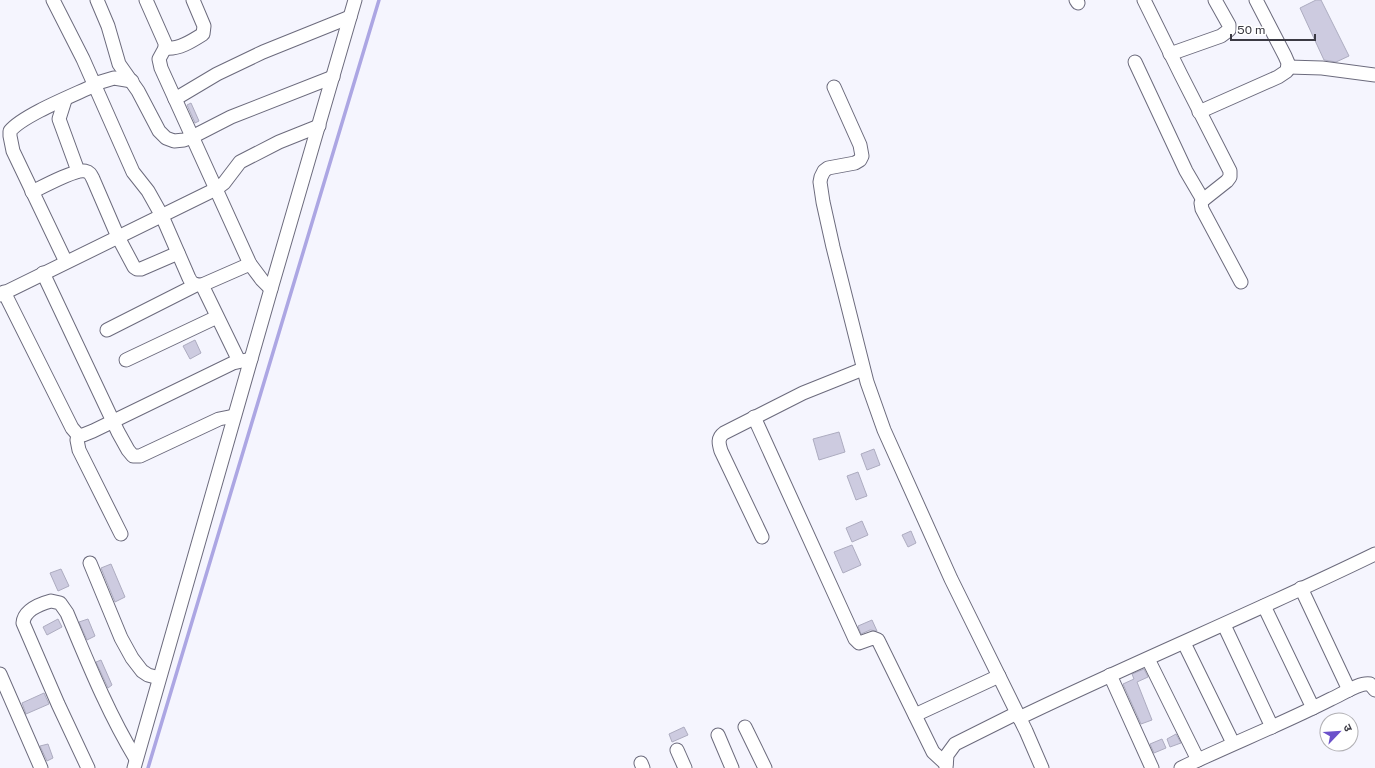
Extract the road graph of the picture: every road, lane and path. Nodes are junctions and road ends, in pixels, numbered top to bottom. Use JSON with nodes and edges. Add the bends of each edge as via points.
{"nodes":[{"id":1,"x":53,"y":0,"type":"edge"},
{"id":2,"x":97,"y":0,"type":"edge"},
{"id":3,"x":146,"y":0,"type":"edge"},
{"id":4,"x":192,"y":0,"type":"edge"},
{"id":5,"x":355,"y":0,"type":"edge"},
{"id":6,"x":1144,"y":0,"type":"edge"},
{"id":7,"x":1215,"y":0,"type":"edge"},
{"id":8,"x":1256,"y":0,"type":"edge"},
{"id":9,"x":350,"y":17,"type":"junction"},
{"id":10,"x":165,"y":48,"type":"junction"},
{"id":11,"x":1170,"y":54,"type":"junction"},
{"id":12,"x":1135,"y":62,"type":"dead end"},
{"id":13,"x":1288,"y":67,"type":"junction"},
{"id":14,"x":1375,"y":75,"type":"edge"},
{"id":15,"x":333,"y":77,"type":"junction"},
{"id":16,"x":132,"y":81,"type":"junction"},
{"id":17,"x":94,"y":85,"type":"junction"},
{"id":18,"x":834,"y":87,"type":"dead end"},
{"id":19,"x":65,"y":100,"type":"junction"},
{"id":20,"x":175,"y":100,"type":"junction"},
{"id":21,"x":1199,"y":112,"type":"junction"},
{"id":22,"x":319,"y":126,"type":"junction"},
{"id":23,"x":192,"y":137,"type":"junction"},
{"id":24,"x":78,"y":171,"type":"junction"},
{"id":25,"x":216,"y":189,"type":"junction"},
{"id":26,"x":32,"y":192,"type":"junction"},
{"id":27,"x":1203,"y":200,"type":"junction"},
{"id":28,"x":162,"y":216,"type":"junction"},
{"id":29,"x":118,"y":237,"type":"junction"},
{"id":30,"x":178,"y":253,"type":"junction"},
{"id":31,"x":66,"y":262,"type":"junction"},
{"id":32,"x":250,"y":264,"type":"junction"},
{"id":33,"x":43,"y":273,"type":"junction"},
{"id":34,"x":1242,"y":282,"type":"dead end"},
{"id":35,"x":198,"y":285,"type":"junction"},
{"id":36,"x":271,"y":289,"type":"junction"},
{"id":37,"x":2,"y":292,"type":"edge"},
{"id":38,"x":217,"y":317,"type":"junction"},
{"id":39,"x":107,"y":330,"type":"dead end"},
{"id":40,"x":126,"y":360,"type":"dead end"},
{"id":41,"x":245,"y":360,"type":"junction"},
{"id":42,"x":863,"y":369,"type":"junction"},
{"id":43,"x":234,"y":416,"type":"junction"},
{"id":44,"x":754,"y":417,"type":"junction"},
{"id":45,"x":113,"y":421,"type":"junction"},
{"id":46,"x":78,"y":434,"type":"junction"},
{"id":47,"x":121,"y":534,"type":"dead end"},
{"id":48,"x":762,"y":537,"type":"dead end"},
{"id":49,"x":1375,"y":554,"type":"edge"},
{"id":50,"x":90,"y":564,"type":"dead end"},
{"id":51,"x":1301,"y":588,"type":"junction"},
{"id":52,"x":1264,"y":606,"type":"junction"},
{"id":53,"x":1224,"y":625,"type":"junction"},
{"id":54,"x":1184,"y":643,"type":"junction"},
{"id":55,"x":1148,"y":659,"type":"junction"},
{"id":56,"x":0,"y":674,"type":"edge"},
{"id":57,"x":1110,"y":675,"type":"junction"},
{"id":58,"x":999,"y":676,"type":"junction"},
{"id":59,"x":159,"y":678,"type":"junction"},
{"id":60,"x":1349,"y":690,"type":"junction"},
{"id":61,"x":1375,"y":690,"type":"edge"},
{"id":62,"x":1313,"y":708,"type":"junction"},
{"id":63,"x":915,"y":716,"type":"junction"},
{"id":64,"x":1018,"y":716,"type":"junction"},
{"id":65,"x":745,"y":727,"type":"dead end"},
{"id":66,"x":1272,"y":727,"type":"junction"},
{"id":67,"x":718,"y":735,"type":"dead end"},
{"id":68,"x":1233,"y":743,"type":"junction"},
{"id":69,"x":677,"y":750,"type":"dead end"},
{"id":70,"x":1198,"y":760,"type":"junction"},
{"id":71,"x":135,"y":764,"type":"edge"},
{"id":72,"x":946,"y":766,"type":"edge"},
{"id":73,"x":41,"y":768,"type":"edge"},
{"id":74,"x":88,"y":768,"type":"edge"},
{"id":75,"x":685,"y":768,"type":"edge"},
{"id":76,"x":732,"y":768,"type":"edge"},
{"id":77,"x":765,"y":768,"type":"edge"},
{"id":78,"x":1042,"y":768,"type":"edge"},
{"id":79,"x":1152,"y":768,"type":"edge"},
{"id":80,"x":1181,"y":768,"type":"edge"}],
"edges":[{"from":1,"to":17,"type":"street"},
{"from":2,"to":16,"type":"street","via":[[119,64]]},
{"from":3,"to":10,"type":"street"},
{"from":4,"to":10,"type":"street","via":[[204,26],[203,34],[177,47]]},
{"from":5,"to":9,"type":"street"},
{"from":6,"to":11,"type":"street"},
{"from":7,"to":11,"type":"street","via":[[1229,30],[1221,36]]},
{"from":8,"to":13,"type":"street","via":[[1285,56]]},
{"from":9,"to":15,"type":"street"},
{"from":9,"to":20,"type":"street","via":[[263,52],[217,74]]},
{"from":10,"to":20,"type":"street","via":[[159,62]]},
{"from":11,"to":21,"type":"street"},
{"from":12,"to":27,"type":"street","via":[[1186,171]]},
{"from":13,"to":14,"type":"street","via":[[1322,68]]},
{"from":13,"to":21,"type":"street","via":[[1287,71],[1278,77]]},
{"from":15,"to":22,"type":"street"},
{"from":15,"to":23,"type":"street","via":[[231,117]]},
{"from":16,"to":17,"type":"street","via":[[114,78]]},
{"from":16,"to":23,"type":"street","via":[[153,121],[166,138],[174,141]]},
{"from":17,"to":19,"type":"street"},
{"from":17,"to":28,"type":"street","via":[[132,172],[148,191]]},
{"from":18,"to":42,"type":"street","via":[[860,145],[862,156],[855,163],[828,168],[820,182]]},
{"from":19,"to":24,"type":"street","via":[[59,119]]},
{"from":19,"to":26,"type":"street","via":[[20,122],[10,131],[13,151]]},
{"from":20,"to":23,"type":"street"},
{"from":21,"to":27,"type":"street","via":[[1230,171],[1227,181]]},
{"from":22,"to":25,"type":"street","via":[[279,142],[240,162]]},
{"from":22,"to":36,"type":"street"},
{"from":23,"to":25,"type":"street"},
{"from":24,"to":26,"type":"street"},
{"from":24,"to":29,"type":"street","via":[[87,171],[90,174]]},
{"from":25,"to":28,"type":"street"},
{"from":25,"to":32,"type":"street"},
{"from":26,"to":31,"type":"street"},
{"from":27,"to":34,"type":"street","via":[[1202,209]]},
{"from":28,"to":29,"type":"street"},
{"from":28,"to":30,"type":"street"},
{"from":29,"to":30,"type":"street","via":[[137,269]]},
{"from":29,"to":31,"type":"street"},
{"from":30,"to":35,"type":"street","via":[[189,278]]},
{"from":31,"to":33,"type":"street"},
{"from":32,"to":35,"type":"street"},
{"from":32,"to":36,"type":"street"},
{"from":33,"to":37,"type":"street"},
{"from":33,"to":45,"type":"street"},
{"from":35,"to":38,"type":"street"},
{"from":35,"to":39,"type":"street"},
{"from":36,"to":41,"type":"street"},
{"from":37,"to":46,"type":"street","via":[[72,428]]},
{"from":38,"to":40,"type":"street"},
{"from":38,"to":41,"type":"street"},
{"from":41,"to":43,"type":"street"},
{"from":41,"to":45,"type":"street"},
{"from":42,"to":44,"type":"street","via":[[803,392]]},
{"from":42,"to":58,"type":"street","via":[[884,430]]},
{"from":43,"to":45,"type":"street","via":[[219,419],[136,457],[128,450]]},
{"from":43,"to":59,"type":"street"},
{"from":44,"to":48,"type":"street","via":[[724,433],[719,441],[721,451]]},
{"from":44,"to":63,"type":"street","via":[[854,637],[858,643],[873,638],[878,640]]},
{"from":45,"to":46,"type":"street","via":[[93,431]]},
{"from":46,"to":47,"type":"street","via":[[79,450]]},
{"from":49,"to":51,"type":"street"},
{"from":50,"to":59,"type":"street","via":[[132,658],[148,675]]},
{"from":51,"to":52,"type":"street"},
{"from":51,"to":60,"type":"street"},
{"from":52,"to":53,"type":"street"},
{"from":52,"to":62,"type":"street"},
{"from":53,"to":54,"type":"street"},
{"from":53,"to":66,"type":"street"},
{"from":54,"to":55,"type":"street"},
{"from":54,"to":68,"type":"street"},
{"from":55,"to":57,"type":"street"},
{"from":55,"to":70,"type":"street"},
{"from":56,"to":73,"type":"street"},
{"from":57,"to":64,"type":"street"},
{"from":57,"to":79,"type":"street"},
{"from":58,"to":63,"type":"street"},
{"from":58,"to":64,"type":"street"},
{"from":59,"to":71,"type":"street"},
{"from":60,"to":61,"type":"street","via":[[1367,683]]},
{"from":60,"to":62,"type":"street"},
{"from":62,"to":66,"type":"street"},
{"from":63,"to":72,"type":"street","via":[[933,752]]},
{"from":64,"to":72,"type":"street","via":[[955,744],[947,755]]},
{"from":64,"to":78,"type":"street"},
{"from":65,"to":77,"type":"street"},
{"from":66,"to":68,"type":"street"},
{"from":67,"to":76,"type":"street"},
{"from":68,"to":70,"type":"street"},
{"from":69,"to":75,"type":"street"},
{"from":70,"to":80,"type":"street"},
{"from":71,"to":74,"type":"street","via":[[67,613],[60,603],[51,600],[28,612],[23,623]]}]}
